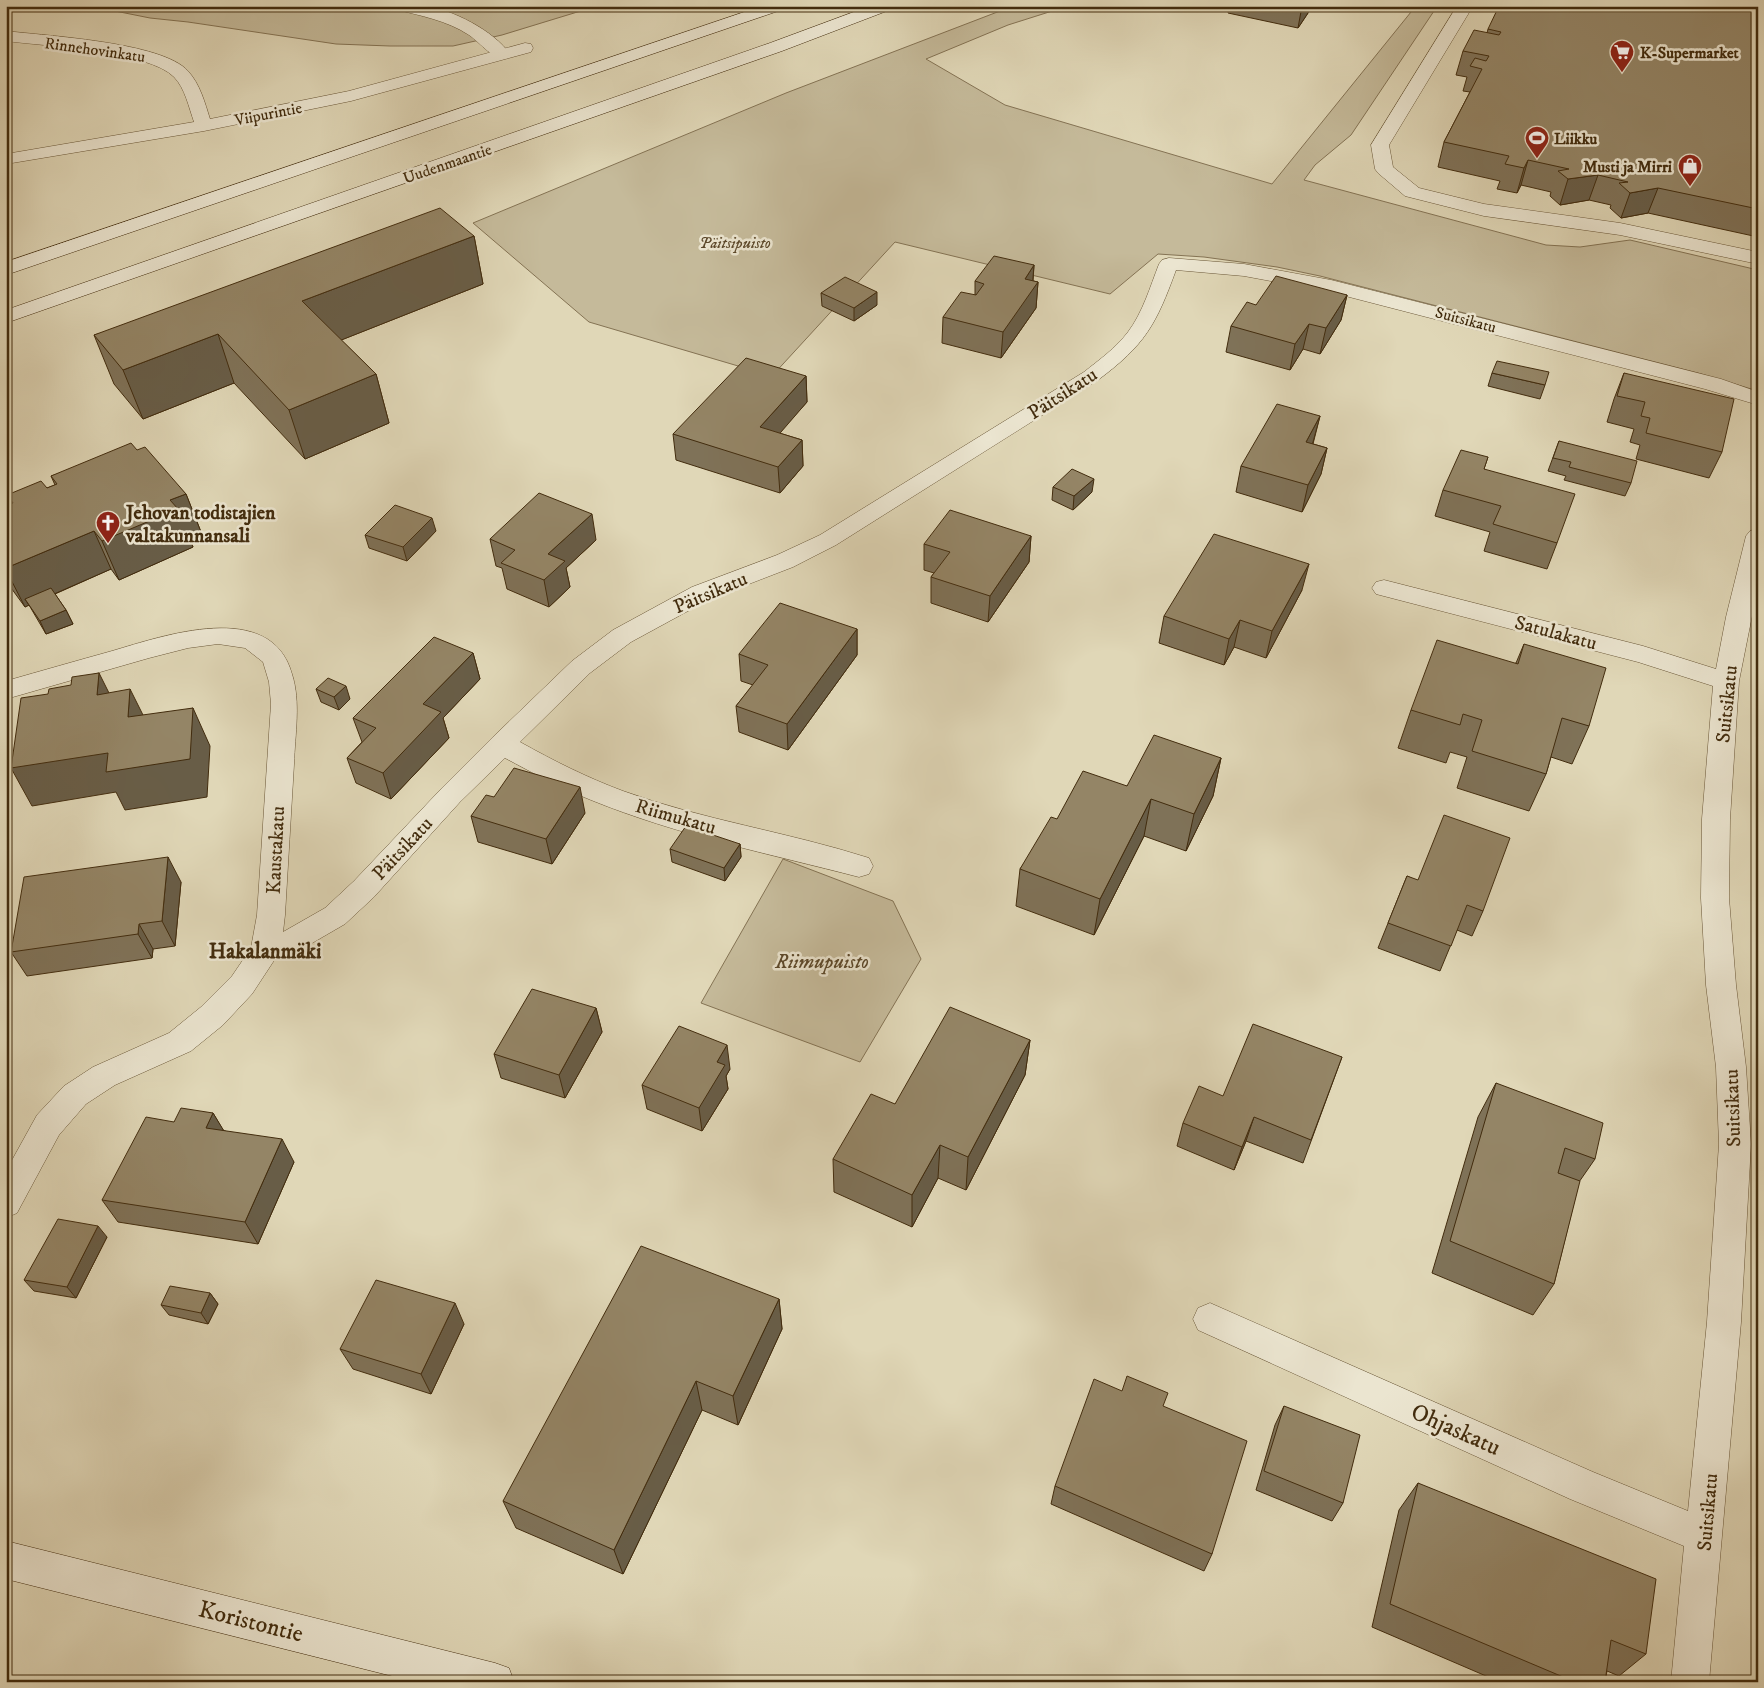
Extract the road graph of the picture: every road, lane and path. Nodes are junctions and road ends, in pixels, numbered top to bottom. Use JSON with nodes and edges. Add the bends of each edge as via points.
{"nodes":[{"id":1,"x":401,"y":6,"type":"edge"},
{"id":2,"x":778,"y":6,"type":"edge"},
{"id":3,"x":886,"y":6,"type":"edge"},
{"id":4,"x":1464,"y":6,"type":"edge"},
{"id":5,"x":6,"y":36,"type":"edge"},
{"id":6,"x":525,"y":48,"type":"dead end"},
{"id":7,"x":502,"y":54,"type":"junction"},
{"id":8,"x":204,"y":126,"type":"junction"},
{"id":9,"x":6,"y":159,"type":"edge"},
{"id":10,"x":1758,"y":258,"type":"edge"},
{"id":11,"x":1169,"y":264,"type":"joint"},
{"id":12,"x":6,"y":269,"type":"edge"},
{"id":13,"x":6,"y":317,"type":"edge"},
{"id":14,"x":1758,"y":399,"type":"edge"},
{"id":15,"x":1758,"y":536,"type":"edge"},
{"id":16,"x":1384,"y":588,"type":"dead end"},
{"id":17,"x":1726,"y":681,"type":"junction"},
{"id":18,"x":6,"y":690,"type":"edge"},
{"id":19,"x":502,"y":744,"type":"junction"},
{"id":20,"x":859,"y":866,"type":"dead end"},
{"id":21,"x":265,"y":951,"type":"junction"},
{"id":22,"x":6,"y":1203,"type":"edge"},
{"id":23,"x":1210,"y":1319,"type":"dead end"},
{"id":24,"x":1705,"y":1536,"type":"junction"},
{"id":25,"x":6,"y":1560,"type":"edge"},
{"id":26,"x":495,"y":1682,"type":"edge"},
{"id":27,"x":1690,"y":1682,"type":"edge"}],
"edges":[{"from":1,"to":7,"type":"street","via":[[452,18],[475,31]]},
{"from":2,"to":12,"type":"street"},
{"from":3,"to":13,"type":"street","name":"Uudenmaantie"},
{"from":4,"to":10,"type":"street","via":[[1380,145],[1384,168],[1412,192],[1484,210],[1620,229]]},
{"from":5,"to":8,"type":"street","name":"Rinnehovinkatu","via":[[152,56],[179,70],[186,79]]},
{"from":6,"to":7,"type":"street","name":"Viipurintie"},
{"from":7,"to":8,"type":"street","name":"Viipurintie","via":[[350,96]]},
{"from":8,"to":9,"type":"street","name":"Viipurintie"},
{"from":11,"to":14,"type":"street","name":"Suitsikatu","via":[[1234,269],[1331,286],[1713,384]]},
{"from":11,"to":19,"type":"street","name":"Päitsikatu","via":[[1155,302],[1139,332],[1115,358],[1091,376],[828,540],[785,561],[701,593],[622,636],[581,667]]},
{"from":15,"to":17,"type":"street","name":"Suitsikatu"},
{"from":16,"to":17,"type":"street","name":"Satulakatu","via":[[1643,655]]},
{"from":17,"to":24,"type":"street","name":"Suitsikatu","via":[[1716,819],[1715,898],[1735,1144],[1724,1322]]},
{"from":18,"to":21,"type":"street","name":"Kaustakatu","via":[[92,664],[202,638],[227,636],[250,641],[267,651],[277,665],[283,683],[284,704],[271,915]]},
{"from":19,"to":20,"type":"street","name":"Riimukatu","via":[[550,771],[615,798],[673,817]]},
{"from":19,"to":21,"type":"street","name":"Päitsikatu","via":[[335,916],[297,938]]},
{"from":21,"to":22,"type":"street","name":"Kaustakatu","via":[[242,985],[212,1016],[180,1042],[104,1076],[76,1094],[48,1125]]},
{"from":23,"to":24,"type":"street","name":"Ohjaskatu","via":[[1583,1486]]},
{"from":24,"to":27,"type":"street","name":"Suitsikatu"},
{"from":25,"to":26,"type":"street","name":"Koristontie"}]}
